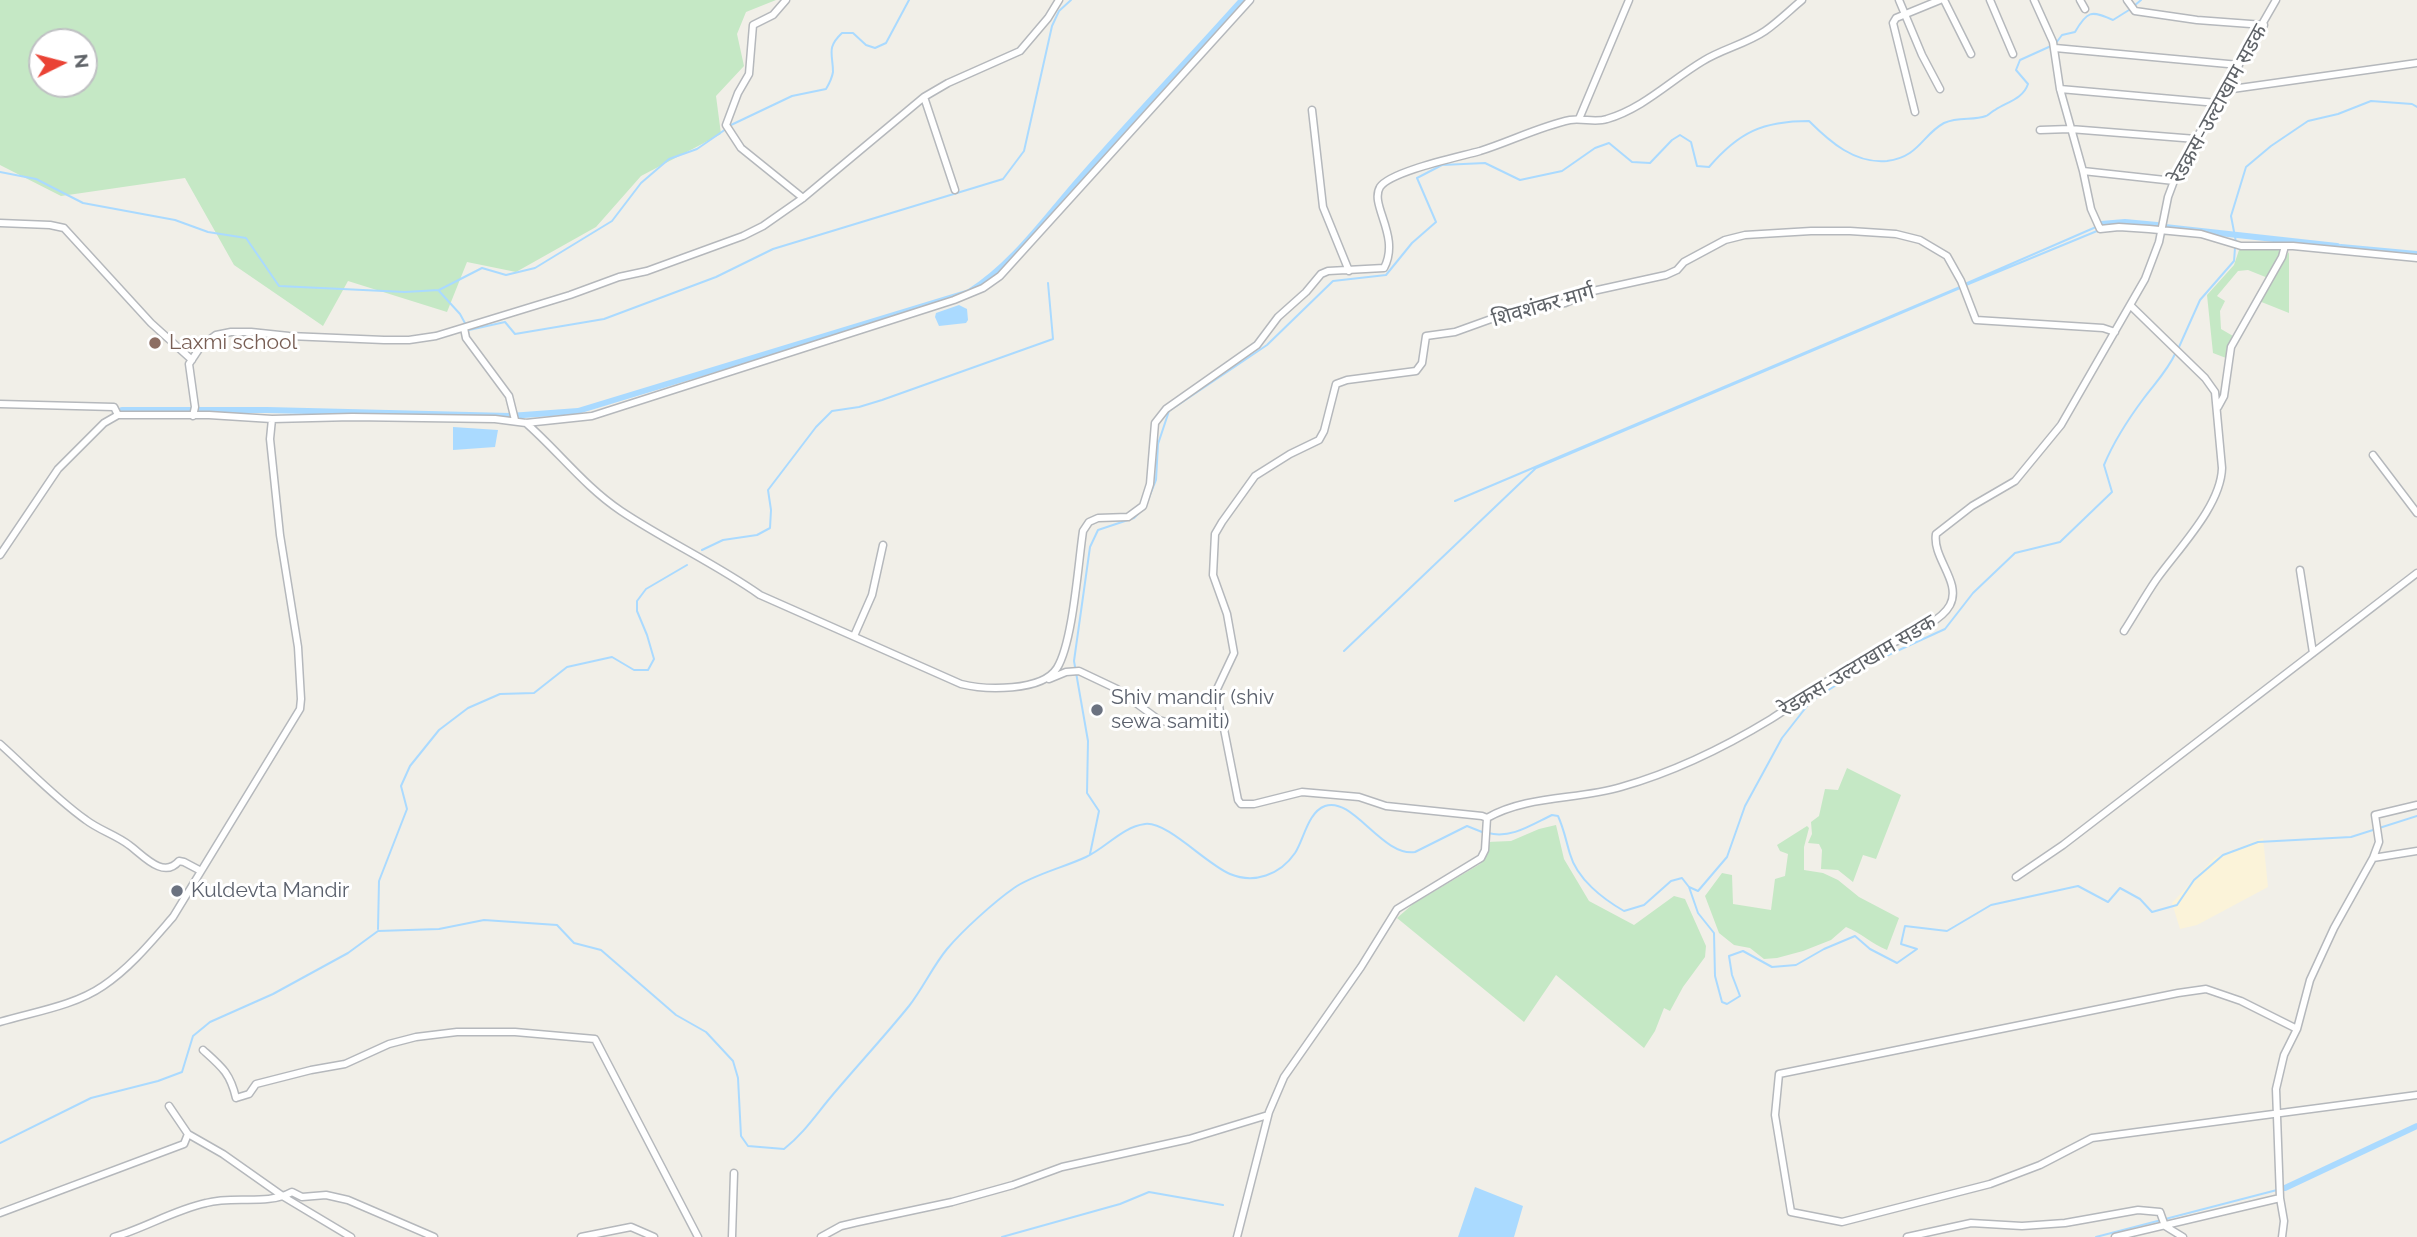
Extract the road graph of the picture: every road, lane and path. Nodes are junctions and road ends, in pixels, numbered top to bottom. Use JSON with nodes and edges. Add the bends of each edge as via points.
{"nodes":[{"id":1,"x":786,"y":0,"type":"edge"},
{"id":2,"x":1059,"y":0,"type":"edge"},
{"id":3,"x":1250,"y":0,"type":"edge"},
{"id":4,"x":1629,"y":0,"type":"edge"},
{"id":5,"x":1802,"y":0,"type":"edge"},
{"id":6,"x":1899,"y":0,"type":"edge"},
{"id":7,"x":1942,"y":0,"type":"edge"},
{"id":8,"x":1990,"y":0,"type":"edge"},
{"id":9,"x":2034,"y":0,"type":"edge"},
{"id":10,"x":2080,"y":0,"type":"edge"},
{"id":11,"x":2276,"y":0,"type":"edge"},
{"id":12,"x":2130,"y":5,"type":"edge"},
{"id":13,"x":2085,"y":9,"type":"dead end"},
{"id":14,"x":1905,"y":13,"type":"junction"},
{"id":15,"x":2264,"y":25,"type":"junction"},
{"id":16,"x":2054,"y":45,"type":"junction"},
{"id":17,"x":1971,"y":54,"type":"dead end"},
{"id":18,"x":2013,"y":54,"type":"dead end"},
{"id":19,"x":2417,"y":63,"type":"edge"},
{"id":20,"x":2239,"y":65,"type":"junction"},
{"id":21,"x":1941,"y":89,"type":"dead end"},
{"id":22,"x":2060,"y":89,"type":"junction"},
{"id":23,"x":2225,"y":90,"type":"junction"},
{"id":24,"x":924,"y":97,"type":"junction"},
{"id":25,"x":2217,"y":103,"type":"junction"},
{"id":26,"x":1312,"y":110,"type":"dead end"},
{"id":27,"x":1915,"y":111,"type":"dead end"},
{"id":28,"x":1579,"y":119,"type":"junction"},
{"id":29,"x":2070,"y":129,"type":"junction"},
{"id":30,"x":2040,"y":130,"type":"dead end"},
{"id":31,"x":2196,"y":139,"type":"junction"},
{"id":32,"x":2083,"y":171,"type":"junction"},
{"id":33,"x":2174,"y":181,"type":"junction"},
{"id":34,"x":955,"y":190,"type":"dead end"},
{"id":35,"x":803,"y":198,"type":"junction"},
{"id":36,"x":0,"y":223,"type":"edge"},
{"id":37,"x":2162,"y":230,"type":"junction"},
{"id":38,"x":2285,"y":246,"type":"junction"},
{"id":39,"x":2417,"y":258,"type":"edge"},
{"id":40,"x":1349,"y":271,"type":"junction"},
{"id":41,"x":2131,"y":306,"type":"junction"},
{"id":42,"x":464,"y":328,"type":"junction"},
{"id":43,"x":2115,"y":332,"type":"junction"},
{"id":44,"x":192,"y":360,"type":"junction"},
{"id":45,"x":0,"y":404,"type":"edge"},
{"id":46,"x":2218,"y":407,"type":"junction"},
{"id":47,"x":118,"y":415,"type":"junction"},
{"id":48,"x":193,"y":415,"type":"junction"},
{"id":49,"x":272,"y":419,"type":"junction"},
{"id":50,"x":515,"y":420,"type":"junction"},
{"id":51,"x":526,"y":423,"type":"junction"},
{"id":52,"x":2373,"y":454,"type":"dead end"},
{"id":53,"x":2417,"y":513,"type":"edge"},
{"id":54,"x":883,"y":545,"type":"dead end"},
{"id":55,"x":0,"y":555,"type":"edge"},
{"id":56,"x":2300,"y":570,"type":"dead end"},
{"id":57,"x":2417,"y":573,"type":"edge"},
{"id":58,"x":2124,"y":631,"type":"dead end"},
{"id":59,"x":854,"y":636,"type":"junction"},
{"id":60,"x":2313,"y":653,"type":"junction"},
{"id":61,"x":1044,"y":680,"type":"junction"},
{"id":62,"x":1221,"y":720,"type":"junction"},
{"id":63,"x":0,"y":744,"type":"edge"},
{"id":64,"x":2417,"y":805,"type":"edge"},
{"id":65,"x":1486,"y":822,"type":"junction"},
{"id":66,"x":2417,"y":851,"type":"edge"},
{"id":67,"x":2373,"y":858,"type":"junction"},
{"id":68,"x":201,"y":871,"type":"junction"},
{"id":69,"x":2015,"y":877,"type":"dead end"},
{"id":70,"x":0,"y":1022,"type":"edge"},
{"id":71,"x":2297,"y":1029,"type":"junction"},
{"id":72,"x":203,"y":1050,"type":"dead end"},
{"id":73,"x":2417,"y":1096,"type":"edge"},
{"id":74,"x":169,"y":1106,"type":"dead end"},
{"id":75,"x":2276,"y":1114,"type":"junction"},
{"id":76,"x":1268,"y":1115,"type":"junction"},
{"id":77,"x":188,"y":1134,"type":"junction"},
{"id":78,"x":734,"y":1173,"type":"dead end"},
{"id":79,"x":2280,"y":1192,"type":"junction"},
{"id":80,"x":284,"y":1197,"type":"junction"},
{"id":81,"x":0,"y":1213,"type":"edge"},
{"id":82,"x":2164,"y":1222,"type":"junction"},
{"id":83,"x":114,"y":1237,"type":"edge"},
{"id":84,"x":351,"y":1237,"type":"edge"},
{"id":85,"x":434,"y":1237,"type":"edge"},
{"id":86,"x":581,"y":1237,"type":"edge"},
{"id":87,"x":654,"y":1237,"type":"edge"},
{"id":88,"x":698,"y":1237,"type":"edge"},
{"id":89,"x":732,"y":1237,"type":"edge"},
{"id":90,"x":821,"y":1237,"type":"edge"},
{"id":91,"x":1237,"y":1237,"type":"edge"},
{"id":92,"x":1907,"y":1237,"type":"edge"},
{"id":93,"x":2115,"y":1237,"type":"edge"},
{"id":94,"x":2183,"y":1237,"type":"edge"},
{"id":95,"x":2282,"y":1237,"type":"edge"}],
"edges":[{"from":1,"to":35,"type":"street","via":[[773,15],[753,25],[749,74],[726,125],[741,148]]},
{"from":2,"to":24,"type":"street","via":[[1020,51]]},
{"from":3,"to":51,"type":"street","via":[[1000,276],[983,288],[610,411]]},
{"from":4,"to":28,"type":"street"},
{"from":5,"to":28,"type":"street","via":[[1765,31],[1702,62],[1642,103],[1608,119]]},
{"from":6,"to":14,"type":"street"},
{"from":7,"to":14,"type":"street"},
{"from":7,"to":17,"type":"street"},
{"from":8,"to":18,"type":"street"},
{"from":9,"to":16,"type":"street"},
{"from":10,"to":13,"type":"street"},
{"from":11,"to":15,"type":"street","name":"रेडक्रस-उल्टाखाम सडक"},
{"from":12,"to":15,"type":"street","via":[[2197,20]]},
{"from":14,"to":21,"type":"street"},
{"from":14,"to":27,"type":"street","via":[[1893,23]]},
{"from":15,"to":20,"type":"street","name":"रेडक्रस-उल्टाखाम सडक"},
{"from":16,"to":20,"type":"street"},
{"from":16,"to":22,"type":"street"},
{"from":19,"to":23,"type":"street"},
{"from":20,"to":23,"type":"street","name":"रेडक्रस-उल्टाखाम सडक"},
{"from":22,"to":25,"type":"street"},
{"from":22,"to":29,"type":"street"},
{"from":23,"to":25,"type":"street","name":"रेडक्रस-उल्टाखाम सडक"},
{"from":24,"to":34,"type":"street"},
{"from":24,"to":35,"type":"street"},
{"from":25,"to":31,"type":"street","name":"रेडक्रस-उल्टाखाम सडक"},
{"from":26,"to":40,"type":"street","via":[[1324,207]]},
{"from":28,"to":40,"type":"street","via":[[1413,169],[1385,182],[1377,195],[1388,229],[1388,260],[1384,268]]},
{"from":29,"to":30,"type":"street"},
{"from":29,"to":31,"type":"street"},
{"from":29,"to":32,"type":"street"},
{"from":31,"to":33,"type":"street","name":"रेडक्रस-उल्टाखाम सडक"},
{"from":32,"to":33,"type":"street"},
{"from":32,"to":37,"type":"street","via":[[2100,229]]},
{"from":33,"to":37,"type":"street","name":"रेडक्रस-उल्टाखाम सडक"},
{"from":35,"to":42,"type":"street","via":[[763,226],[721,245]]},
{"from":36,"to":44,"type":"street","via":[[64,229]]},
{"from":37,"to":38,"type":"street","via":[[2201,234],[2237,245]]},
{"from":37,"to":41,"type":"street","name":"रेडक्रस-उल्टाखाम सडक"},
{"from":38,"to":39,"type":"street"},
{"from":38,"to":46,"type":"street","via":[[2231,347]]},
{"from":40,"to":61,"type":"street","via":[[1321,274],[1257,345],[1166,409],[1155,423],[1150,484],[1143,506],[1128,517],[1088,522],[1083,531],[1066,648],[1056,670]]},
{"from":41,"to":43,"type":"street","name":"रेडक्रस-उल्टाखाम सडक"},
{"from":41,"to":46,"type":"street","via":[[2205,378]]},
{"from":42,"to":44,"type":"street","via":[[409,340],[231,332],[201,345]]},
{"from":42,"to":50,"type":"street","via":[[466,338],[509,396]]},
{"from":43,"to":62,"type":"street","name":"शिवशंकर मार्ग","via":[[1976,320],[1947,256],[1909,236],[1850,230],[1735,237],[1666,275],[1426,336],[1422,363],[1416,371],[1339,381],[1319,440],[1255,476],[1215,534],[1213,575],[1234,653],[1217,689]]},
{"from":43,"to":65,"type":"street","name":"रेडक्रस-उल्टाखाम सडक","via":[[2061,425],[2015,481],[1936,534],[1934,544],[1953,590],[1951,603],[1926,628],[1894,640],[1714,751],[1621,787],[1551,798]]},
{"from":44,"to":48,"type":"street"},
{"from":45,"to":47,"type":"street","via":[[114,407]]},
{"from":46,"to":58,"type":"street","via":[[2222,479],[2209,507]]},
{"from":47,"to":48,"type":"street"},
{"from":47,"to":55,"type":"street","via":[[58,469]]},
{"from":48,"to":49,"type":"street"},
{"from":49,"to":50,"type":"street"},
{"from":49,"to":68,"type":"street","via":[[280,535],[298,647],[300,709]]},
{"from":50,"to":51,"type":"street"},
{"from":51,"to":59,"type":"street","via":[[621,511],[760,595]]},
{"from":52,"to":53,"type":"street"},
{"from":54,"to":59,"type":"street","via":[[872,595]]},
{"from":56,"to":60,"type":"street"},
{"from":57,"to":60,"type":"street"},
{"from":59,"to":61,"type":"street","via":[[978,688]]},
{"from":60,"to":69,"type":"street"},
{"from":61,"to":62,"type":"street","via":[[1079,671],[1117,689],[1159,720]]},
{"from":62,"to":65,"type":"street","via":[[1241,804],[1302,792],[1482,816]]},
{"from":63,"to":68,"type":"street","via":[[83,818],[128,844],[149,863],[166,868],[179,861]]},
{"from":64,"to":67,"type":"street","via":[[2375,814],[2379,842]]},
{"from":65,"to":76,"type":"street","via":[[1481,858],[1397,909],[1284,1077]]},
{"from":66,"to":67,"type":"street"},
{"from":67,"to":71,"type":"street","via":[[2310,980]]},
{"from":68,"to":70,"type":"street","via":[[167,924],[118,975],[61,1004]]},
{"from":71,"to":75,"type":"street","via":[[2281,1066]]},
{"from":71,"to":75,"type":"street","via":[[2206,989],[2178,993],[1779,1074],[1775,1115],[1791,1212],[1842,1222],[1990,1184],[2092,1138]]},
{"from":72,"to":88,"type":"street","via":[[224,1069],[236,1098],[249,1094],[256,1084],[345,1065],[388,1044],[416,1037],[515,1032],[595,1039]]},
{"from":73,"to":75,"type":"street"},
{"from":74,"to":77,"type":"street"},
{"from":75,"to":79,"type":"street"},
{"from":76,"to":90,"type":"street","via":[[1189,1139],[1062,1167],[952,1202],[841,1226]]},
{"from":76,"to":91,"type":"street"},
{"from":77,"to":80,"type":"street"},
{"from":77,"to":81,"type":"street","via":[[184,1144]]},
{"from":78,"to":89,"type":"street"},
{"from":79,"to":82,"type":"street"},
{"from":79,"to":95,"type":"street"},
{"from":80,"to":83,"type":"street","via":[[204,1203]]},
{"from":80,"to":84,"type":"street"},
{"from":80,"to":85,"type":"street","via":[[292,1192],[302,1197],[326,1195],[348,1200]]},
{"from":82,"to":92,"type":"street","via":[[2160,1212],[2138,1210],[2065,1223],[1971,1223]]},
{"from":82,"to":93,"type":"street"},
{"from":82,"to":94,"type":"street"},
{"from":86,"to":87,"type":"street","via":[[631,1227]]}]}
